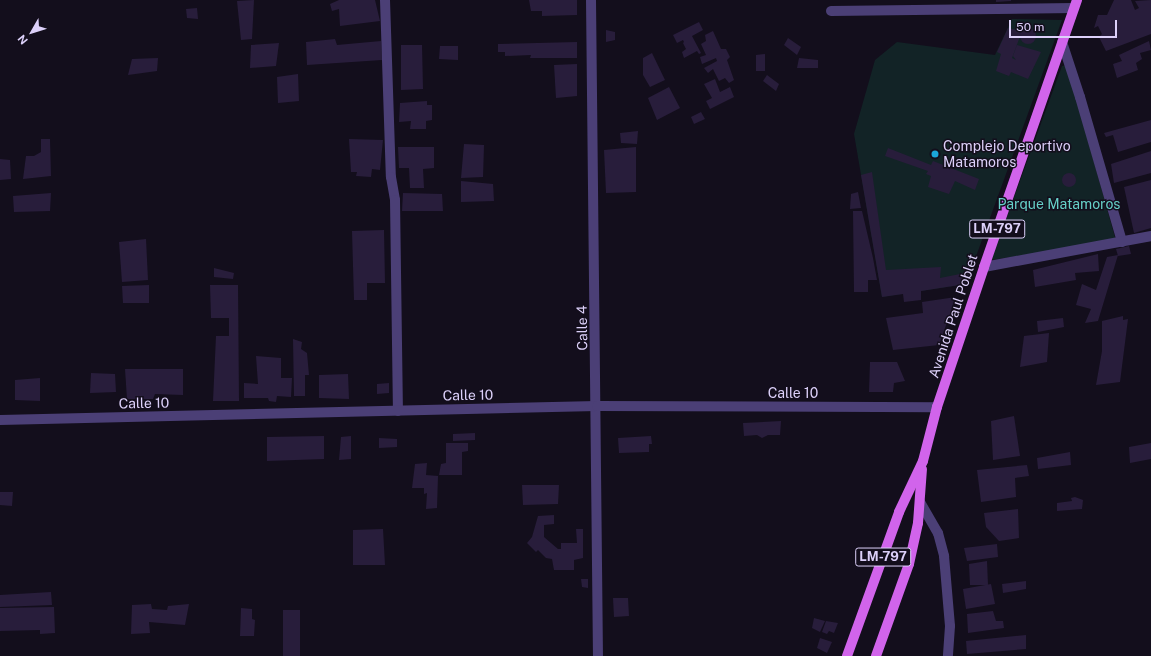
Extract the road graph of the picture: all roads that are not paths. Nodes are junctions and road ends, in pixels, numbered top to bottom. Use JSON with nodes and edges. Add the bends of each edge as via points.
{"nodes":[{"id":1,"x":385,"y":0,"type":"edge"},
{"id":2,"x":591,"y":0,"type":"edge"},
{"id":3,"x":1076,"y":4,"type":"edge"},
{"id":4,"x":832,"y":11,"type":"dead end"},
{"id":5,"x":1062,"y":42,"type":"junction"},
{"id":6,"x":1151,"y":236,"type":"edge"},
{"id":7,"x":1122,"y":242,"type":"junction"},
{"id":8,"x":984,"y":266,"type":"junction"},
{"id":9,"x":597,"y":406,"type":"junction"},
{"id":10,"x":937,"y":407,"type":"junction"},
{"id":11,"x":398,"y":411,"type":"junction"},
{"id":12,"x":0,"y":420,"type":"edge"},
{"id":13,"x":923,"y":461,"type":"junction"},
{"id":14,"x":920,"y":502,"type":"junction"},
{"id":15,"x":598,"y":656,"type":"edge"},
{"id":16,"x":847,"y":656,"type":"edge"},
{"id":17,"x":876,"y":656,"type":"edge"},
{"id":18,"x":948,"y":656,"type":"edge"}],
"edges":[{"from":1,"to":11,"type":"street","via":[[391,177],[395,200]]},
{"from":2,"to":9,"type":"street","name":"Calle 4"},
{"from":3,"to":4,"type":"street"},
{"from":3,"to":5,"type":"main road","name":"Avenida Paul Poblet","number":"LM-797"},
{"from":5,"to":7,"type":"street"},
{"from":5,"to":8,"type":"main road","name":"Avenida Paul Poblet","number":"LM-797"},
{"from":6,"to":7,"type":"street"},
{"from":7,"to":8,"type":"street"},
{"from":8,"to":10,"type":"main road","name":"Avenida Paul Poblet","number":"LM-797"},
{"from":9,"to":10,"type":"street","name":"Calle 10"},
{"from":9,"to":11,"type":"street","name":"Calle 10"},
{"from":9,"to":15,"type":"street","name":"Calle 4"},
{"from":10,"to":13,"type":"main road","name":"Avenida Paul Poblet","number":"LM-797"},
{"from":11,"to":12,"type":"street","name":"Calle 10"},
{"from":13,"to":14,"type":"main road","name":"Avenida Paul Poblet","number":"LM-797"},
{"from":13,"to":16,"type":"main road","name":"Avenida Paul Poblet","number":"LM-797","via":[[899,512]]},
{"from":14,"to":17,"type":"main road","name":"Avenida Paul Poblet","number":"LM-797","via":[[909,564]]},
{"from":14,"to":18,"type":"street","via":[[938,533],[944,556],[950,626]]}]}
